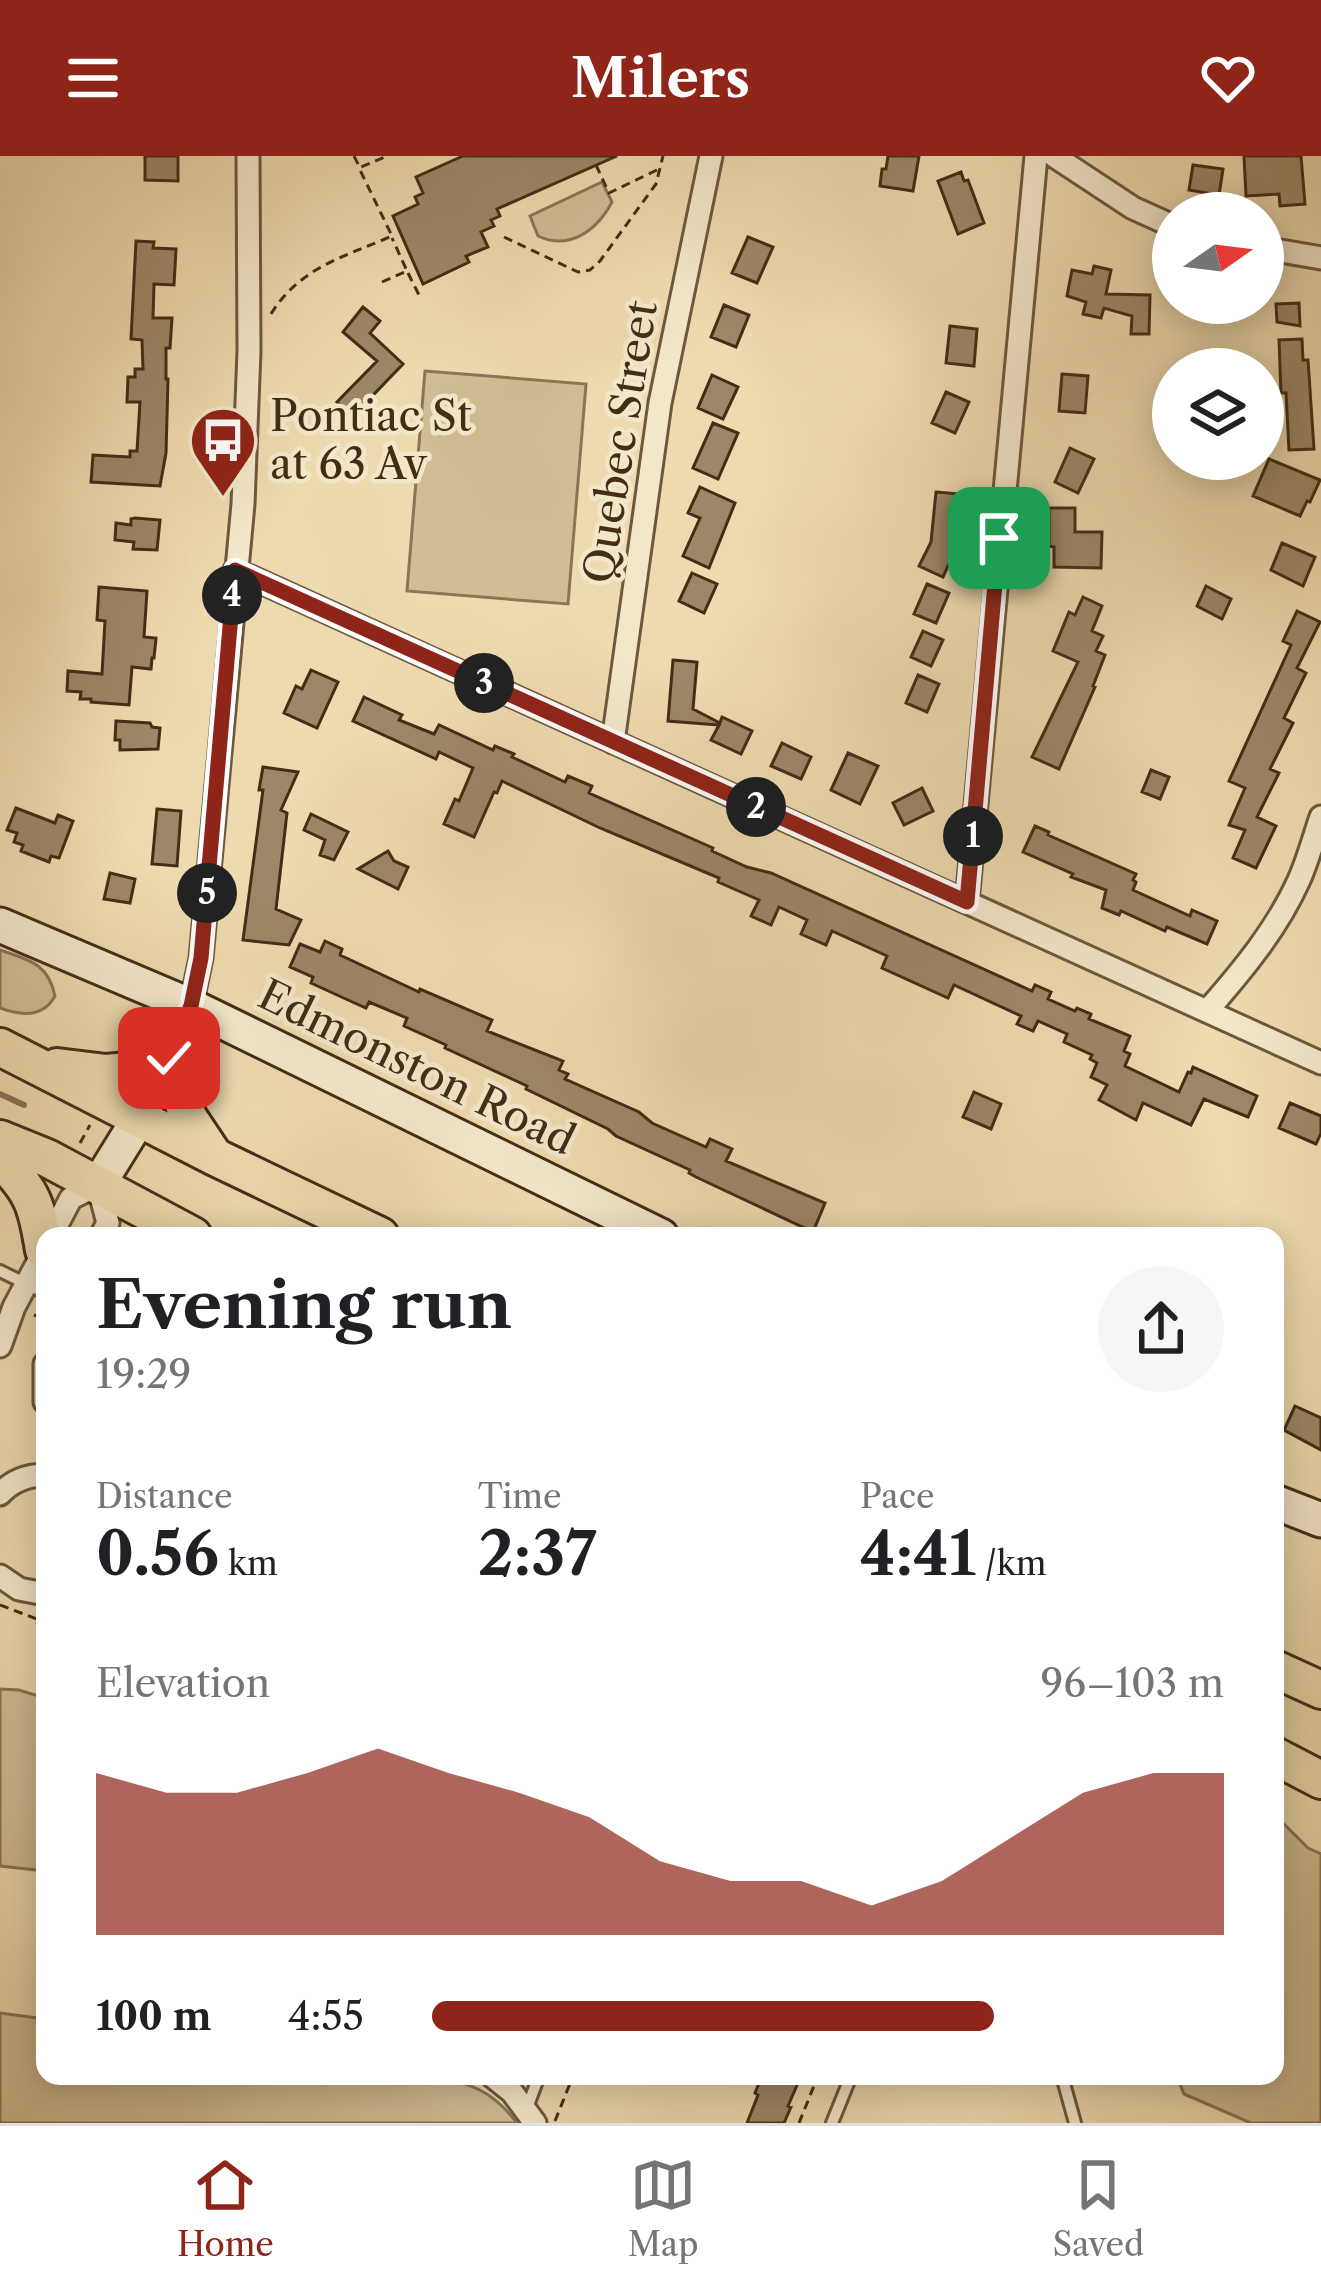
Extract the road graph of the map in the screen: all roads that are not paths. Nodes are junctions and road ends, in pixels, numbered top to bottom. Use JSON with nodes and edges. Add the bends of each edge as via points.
{"nodes":[{"id":1,"x":248,"y":156,"type":"edge"},
{"id":2,"x":711,"y":156,"type":"edge"},
{"id":3,"x":1036,"y":156,"type":"edge"},
{"id":4,"x":1054,"y":156,"type":"edge"},
{"id":5,"x":1152,"y":217,"type":"edge"},
{"id":6,"x":1284,"y":252,"type":"edge"},
{"id":7,"x":1321,"y":258,"type":"edge"},
{"id":8,"x":235,"y":570,"type":"junction"},
{"id":9,"x":613,"y":742,"type":"junction"},
{"id":10,"x":1321,"y":817,"type":"edge"},
{"id":11,"x":967,"y":902,"type":"junction"},
{"id":12,"x":0,"y":925,"type":"edge"},
{"id":13,"x":191,"y":1006,"type":"junction"},
{"id":14,"x":1207,"y":1011,"type":"junction"},
{"id":15,"x":247,"y":1034,"type":"junction"},
{"id":16,"x":0,"y":1047,"type":"edge"},
{"id":17,"x":170,"y":1054,"type":"junction"},
{"id":18,"x":35,"y":1063,"type":"junction"},
{"id":19,"x":1321,"y":1063,"type":"edge"},
{"id":20,"x":140,"y":1117,"type":"junction"},
{"id":21,"x":0,"y":1139,"type":"edge"},
{"id":22,"x":215,"y":1157,"type":"junction"},
{"id":23,"x":0,"y":1160,"type":"edge"},
{"id":24,"x":98,"y":1185,"type":"junction"},
{"id":25,"x":41,"y":1227,"type":"edge"},
{"id":26,"x":56,"y":1227,"type":"edge"},
{"id":27,"x":106,"y":1227,"type":"edge"},
{"id":28,"x":176,"y":1227,"type":"edge"},
{"id":29,"x":361,"y":1227,"type":"edge"},
{"id":30,"x":643,"y":1227,"type":"edge"},
{"id":31,"x":0,"y":1271,"type":"edge"},
{"id":32,"x":36,"y":1288,"type":"edge"},
{"id":33,"x":0,"y":1346,"type":"edge"},
{"id":34,"x":36,"y":1476,"type":"edge"},
{"id":35,"x":0,"y":1494,"type":"edge"},
{"id":36,"x":1284,"y":1506,"type":"edge"},
{"id":37,"x":1321,"y":1520,"type":"edge"},
{"id":38,"x":0,"y":1576,"type":"edge"},
{"id":39,"x":36,"y":1592,"type":"edge"},
{"id":40,"x":1284,"y":1673,"type":"edge"},
{"id":41,"x":1321,"y":1690,"type":"edge"},
{"id":42,"x":1284,"y":1758,"type":"edge"},
{"id":43,"x":1321,"y":1776,"type":"edge"},
{"id":44,"x":503,"y":2085,"type":"edge"},
{"id":45,"x":537,"y":2085,"type":"edge"},
{"id":46,"x":847,"y":2085,"type":"edge"},
{"id":47,"x":1064,"y":2085,"type":"edge"},
{"id":48,"x":530,"y":2117,"type":"edge"},
{"id":49,"x":832,"y":2123,"type":"edge"},
{"id":50,"x":1075,"y":2123,"type":"edge"}],
"edges":[{"from":1,"to":8,"type":"street","via":[[246,452]]},
{"from":2,"to":9,"type":"street","name":"Quebec Street","via":[[660,403]]},
{"from":3,"to":11,"type":"street"},
{"from":4,"to":5,"type":"street"},
{"from":6,"to":7,"type":"street"},
{"from":8,"to":9,"type":"street"},
{"from":8,"to":13,"type":"street"},
{"from":9,"to":11,"type":"street"},
{"from":10,"to":14,"type":"street","via":[[1273,928]]},
{"from":11,"to":14,"type":"street"},
{"from":12,"to":13,"type":"street","name":"Edmonston Road"},
{"from":13,"to":15,"type":"street","name":"Edmonston Road"},
{"from":13,"to":17,"type":"street"},
{"from":14,"to":19,"type":"street"},
{"from":15,"to":17,"type":"street"},
{"from":15,"to":30,"type":"street","name":"Edmonston Road"},
{"from":16,"to":18,"type":"main road"},
{"from":17,"to":18,"type":"main road","via":[[129,1072]]},
{"from":17,"to":20,"type":"street"},
{"from":17,"to":22,"type":"main road","via":[[188,1117]]},
{"from":18,"to":20,"type":"main road"},
{"from":20,"to":22,"type":"main road"},
{"from":20,"to":24,"type":"street"},
{"from":21,"to":24,"type":"main road"},
{"from":22,"to":29,"type":"main road"},
{"from":23,"to":25,"type":"main road","via":[[28,1189]]},
{"from":24,"to":26,"type":"street","via":[[71,1198]]},
{"from":24,"to":27,"type":"street"},
{"from":24,"to":28,"type":"main road"},
{"from":31,"to":32,"type":"lane"},
{"from":32,"to":33,"type":"street","via":[[14,1307]]},
{"from":34,"to":35,"type":"street"},
{"from":36,"to":37,"type":"street"},
{"from":38,"to":39,"type":"street"},
{"from":40,"to":41,"type":"main road"},
{"from":42,"to":43,"type":"main road"},
{"from":44,"to":48,"type":"street"},
{"from":45,"to":48,"type":"lane"},
{"from":46,"to":49,"type":"lane"},
{"from":47,"to":50,"type":"lane"}]}
